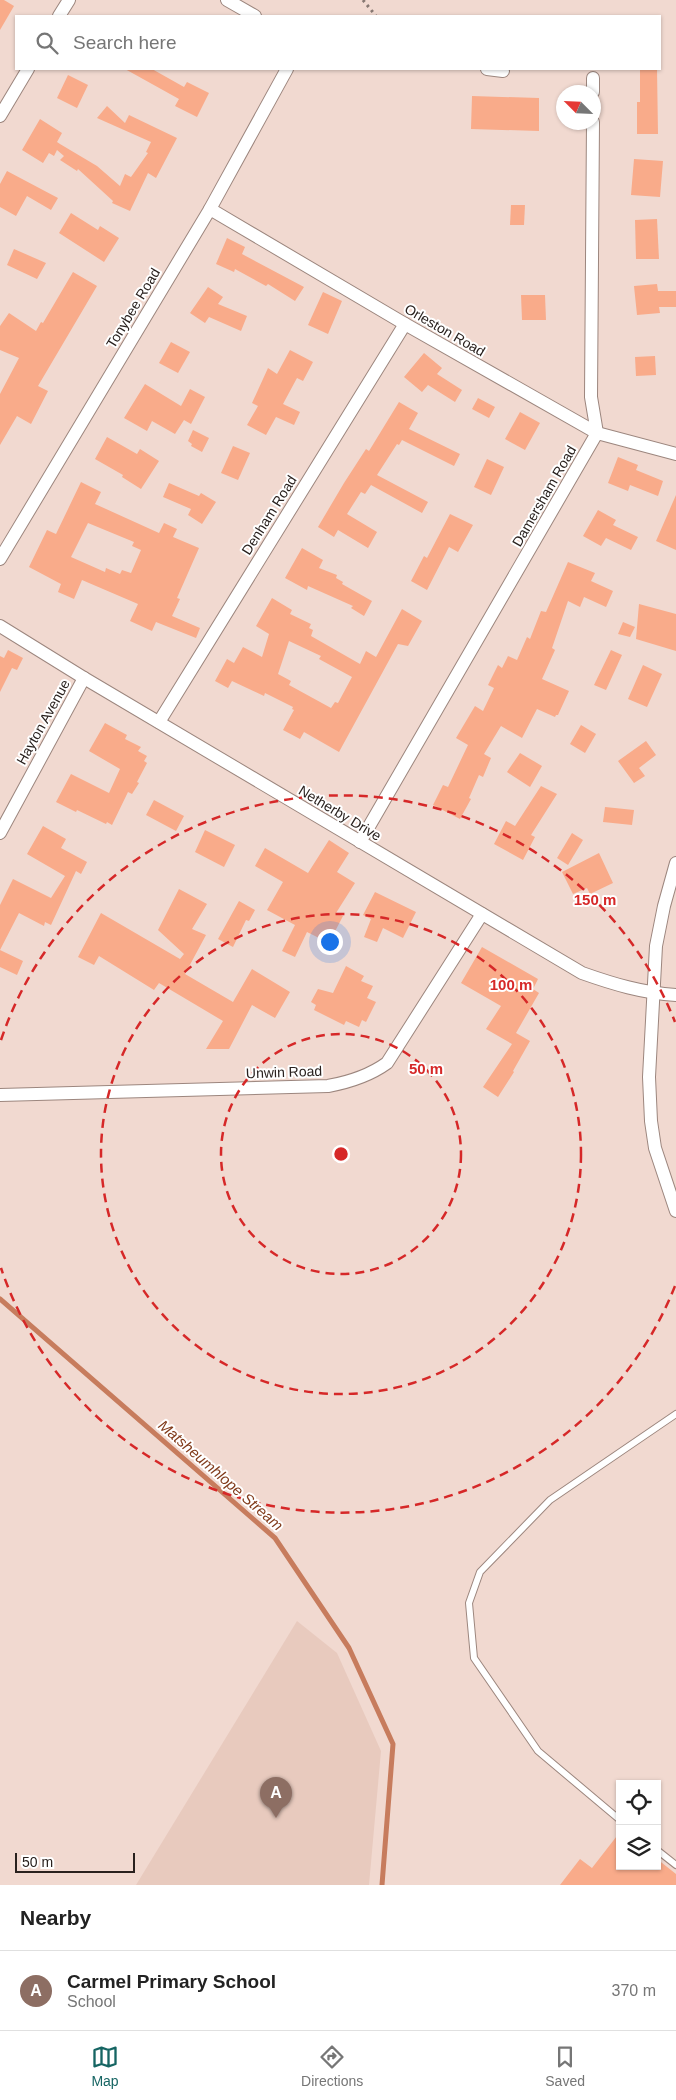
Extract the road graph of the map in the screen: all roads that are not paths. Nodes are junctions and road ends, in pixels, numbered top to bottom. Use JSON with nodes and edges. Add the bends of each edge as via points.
{"nodes":[{"id":1,"x":69,"y":0,"type":"edge"},
{"id":2,"x":227,"y":0,"type":"edge"},
{"id":3,"x":60,"y":15,"type":"edge"},
{"id":4,"x":253,"y":15,"type":"edge"},
{"id":5,"x":27,"y":70,"type":"edge"},
{"id":6,"x":286,"y":70,"type":"edge"},
{"id":7,"x":593,"y":78,"type":"dead end"},
{"id":8,"x":593,"y":85,"type":"edge"},
{"id":9,"x":0,"y":116,"type":"edge"},
{"id":10,"x":593,"y":130,"type":"edge"},
{"id":11,"x":210,"y":209,"type":"junction"},
{"id":12,"x":404,"y":324,"type":"junction"},
{"id":13,"x":597,"y":433,"type":"junction"},
{"id":14,"x":676,"y":454,"type":"edge"},
{"id":15,"x":0,"y":558,"type":"edge"},
{"id":16,"x":0,"y":626,"type":"edge"},
{"id":17,"x":84,"y":678,"type":"junction"},
{"id":18,"x":159,"y":722,"type":"junction"},
{"id":19,"x":0,"y":832,"type":"edge"},
{"id":20,"x":360,"y":842,"type":"junction"},
{"id":21,"x":676,"y":863,"type":"edge"},
{"id":22,"x":482,"y":914,"type":"junction"},
{"id":23,"x":653,"y":993,"type":"junction"},
{"id":24,"x":676,"y":995,"type":"edge"},
{"id":25,"x":0,"y":1095,"type":"edge"},
{"id":26,"x":676,"y":1211,"type":"edge"},
{"id":27,"x":676,"y":1414,"type":"edge"},
{"id":28,"x":616,"y":1817,"type":"edge"},
{"id":29,"x":661,"y":1853,"type":"edge"},
{"id":30,"x":676,"y":1865,"type":"edge"}],
"edges":[{"from":1,"to":3,"type":"street"},
{"from":2,"to":4,"type":"street"},
{"from":5,"to":9,"type":"street"},
{"from":6,"to":11,"type":"street","name":"Tonybee Road"},
{"from":7,"to":8,"type":"street"},
{"from":10,"to":13,"type":"street","via":[[592,397]]},
{"from":11,"to":12,"type":"street","name":"Orleston Road"},
{"from":11,"to":15,"type":"street","name":"Tonybee Road"},
{"from":12,"to":13,"type":"street","name":"Orleston Road"},
{"from":12,"to":18,"type":"street","name":"Denham Road"},
{"from":13,"to":14,"type":"street","name":"Orleston Road"},
{"from":13,"to":20,"type":"street","name":"Damersham Road"},
{"from":16,"to":17,"type":"street","name":"Netherby Drive"},
{"from":17,"to":18,"type":"street","name":"Netherby Drive"},
{"from":17,"to":19,"type":"street","name":"Hayton Avenue"},
{"from":18,"to":20,"type":"street","name":"Netherby Drive"},
{"from":20,"to":22,"type":"street","name":"Netherby Drive"},
{"from":21,"to":23,"type":"street","via":[[656,946]]},
{"from":22,"to":23,"type":"street","name":"Netherby Drive","via":[[582,973]]},
{"from":22,"to":25,"type":"street","name":"Unwin Road","via":[[387,1063],[349,1082],[328,1086]]},
{"from":23,"to":24,"type":"street","name":"Netherby Drive"},
{"from":23,"to":26,"type":"street","via":[[649,1077],[651,1121],[655,1148]]},
{"from":27,"to":28,"type":"lane","via":[[550,1500],[480,1572],[469,1603],[474,1658],[538,1751]]},
{"from":29,"to":30,"type":"lane"}]}
